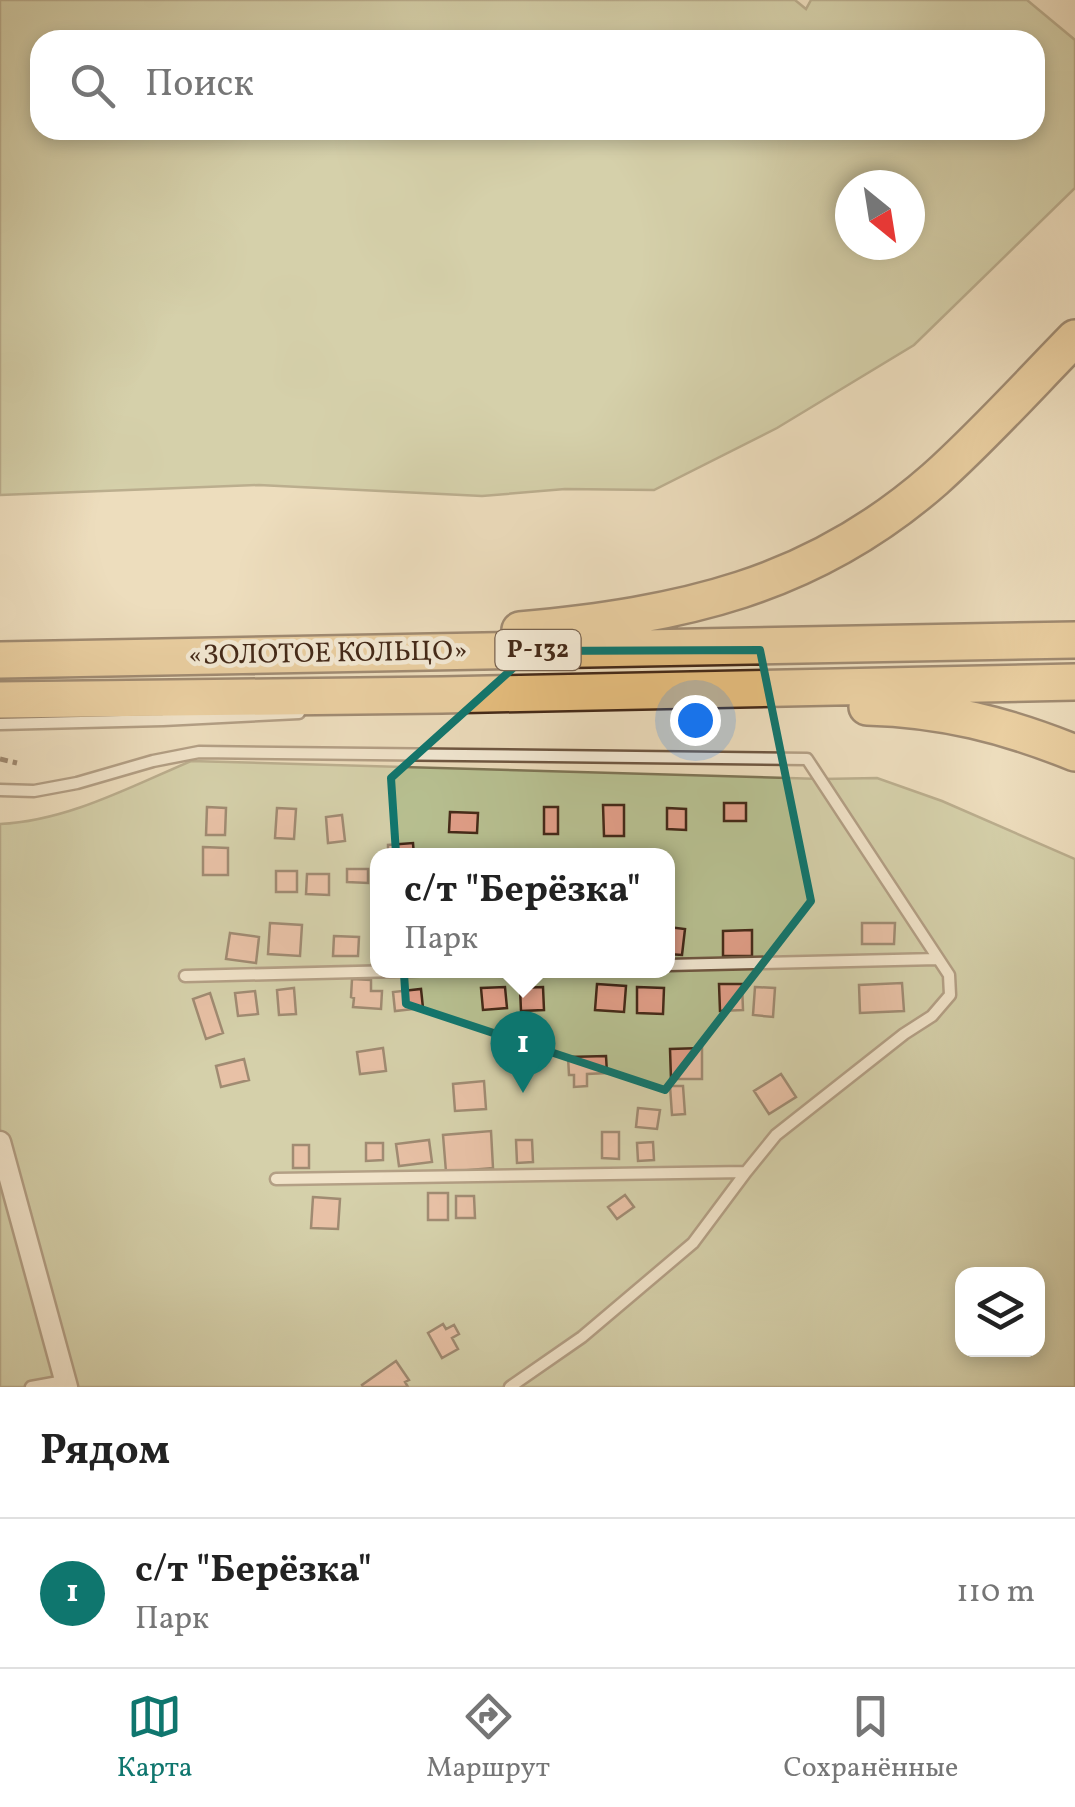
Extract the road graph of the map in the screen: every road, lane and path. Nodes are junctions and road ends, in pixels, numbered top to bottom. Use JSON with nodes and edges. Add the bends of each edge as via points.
{"nodes":[{"id":1,"x":1075,"y":338,"type":"edge"},
{"id":2,"x":1075,"y":640,"type":"edge"},
{"id":3,"x":254,"y":656,"type":"junction"},
{"id":4,"x":0,"y":660,"type":"edge"},
{"id":5,"x":1075,"y":682,"type":"edge"},
{"id":6,"x":451,"y":695,"type":"junction"},
{"id":7,"x":0,"y":700,"type":"edge"},
{"id":8,"x":330,"y":709,"type":"dead end"},
{"id":9,"x":312,"y":712,"type":"dead end"},
{"id":10,"x":0,"y":724,"type":"edge"},
{"id":11,"x":1075,"y":753,"type":"edge"},
{"id":12,"x":0,"y":759,"type":"edge"},
{"id":13,"x":17,"y":764,"type":"dead end"},
{"id":14,"x":0,"y":790,"type":"edge"},
{"id":15,"x":938,"y":959,"type":"junction"},
{"id":16,"x":675,"y":965,"type":"edge"},
{"id":17,"x":370,"y":972,"type":"edge"},
{"id":18,"x":185,"y":976,"type":"dead end"},
{"id":19,"x":0,"y":1142,"type":"edge"},
{"id":20,"x":746,"y":1172,"type":"junction"},
{"id":21,"x":276,"y":1179,"type":"dead end"},
{"id":22,"x":6,"y":1185,"type":"edge"},
{"id":23,"x":67,"y":1384,"type":"edge"},
{"id":24,"x":31,"y":1387,"type":"edge"},
{"id":25,"x":510,"y":1387,"type":"edge"}],
"edges":[{"from":1,"to":3,"type":"highway","number":"Р-132","via":[[932,482],[830,553],[771,581],[635,616]]},
{"from":2,"to":3,"type":"highway","name":"«ЗОЛОТОЕ КОЛЬЦО»","number":"Р-132"},
{"from":3,"to":4,"type":"highway","name":"«ЗОЛОТОЕ КОЛЬЦО»","number":"Р-132"},
{"from":5,"to":6,"type":"highway","name":"«ЗОЛОТОЕ КОЛЬЦО»","number":"Р-132"},
{"from":6,"to":7,"type":"highway","name":"«ЗОЛОТОЕ КОЛЬЦО»","number":"Р-132"},
{"from":6,"to":8,"type":"lane"},
{"from":6,"to":11,"type":"highway","number":"Р-132","via":[[943,712]]},
{"from":9,"to":10,"type":"lane"},
{"from":12,"to":13,"type":"path"},
{"from":14,"to":15,"type":"lane","via":[[34,791],[199,752],[807,759]]},
{"from":15,"to":16,"type":"lane"},
{"from":15,"to":20,"type":"lane","via":[[949,976],[950,995],[932,1016],[776,1135]]},
{"from":17,"to":18,"type":"lane"},
{"from":19,"to":22,"type":"street"},
{"from":20,"to":21,"type":"lane"},
{"from":20,"to":25,"type":"lane","via":[[694,1243]]},
{"from":22,"to":23,"type":"street"},
{"from":23,"to":24,"type":"lane"}]}
